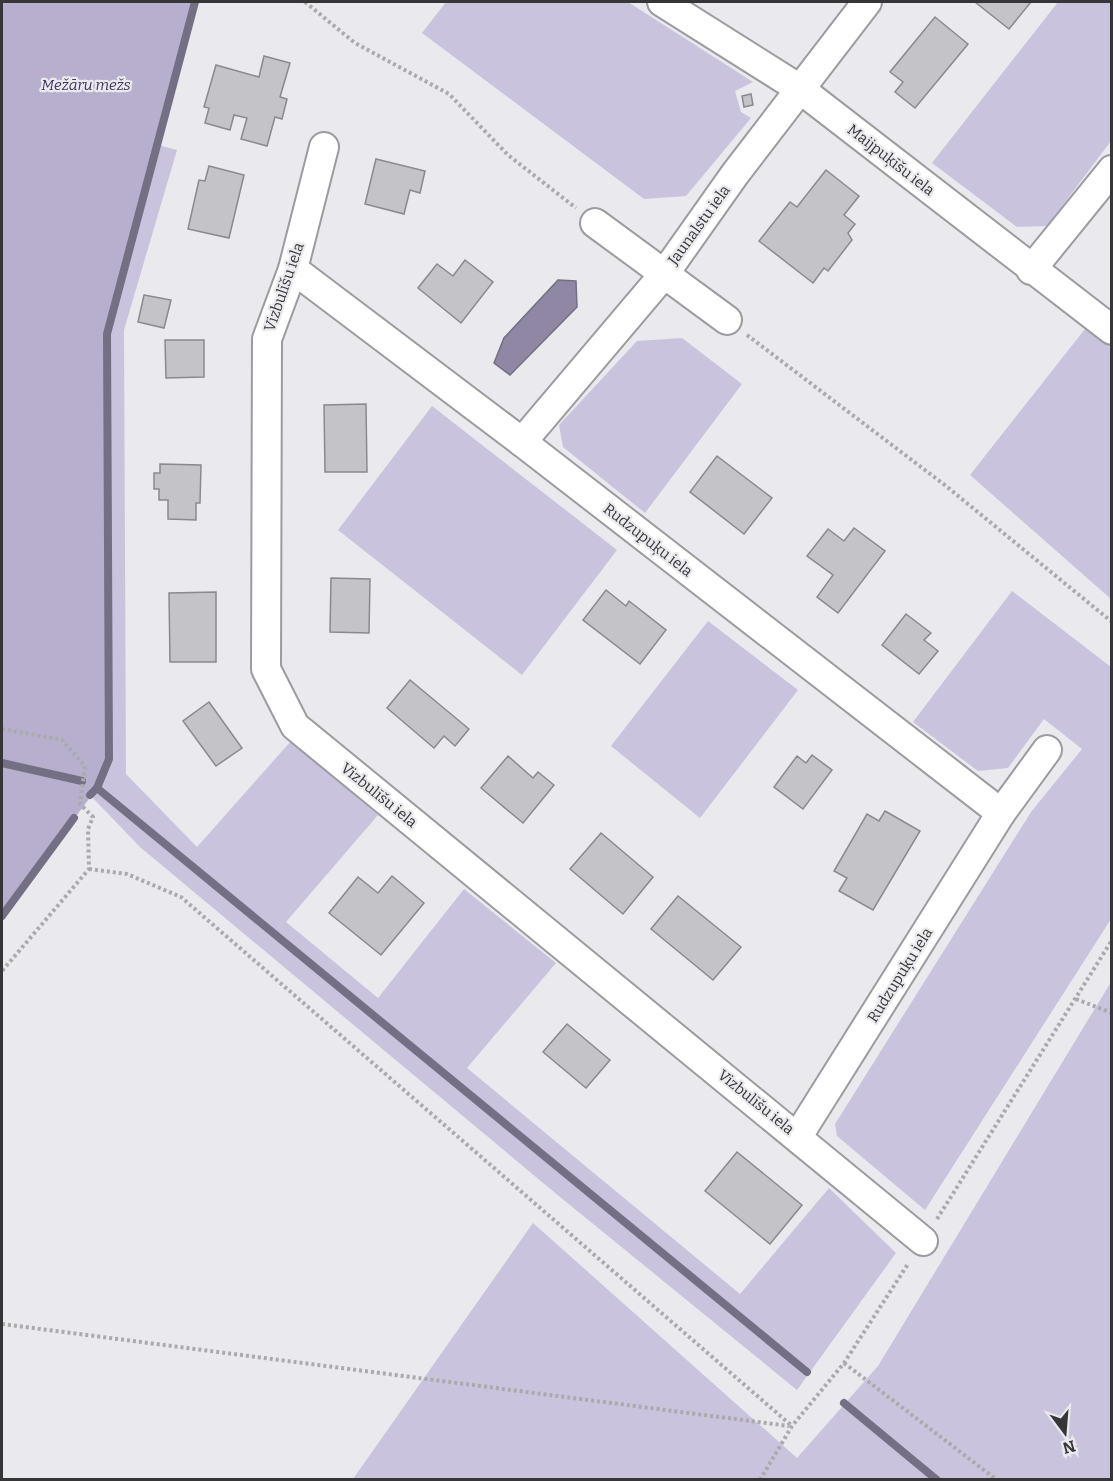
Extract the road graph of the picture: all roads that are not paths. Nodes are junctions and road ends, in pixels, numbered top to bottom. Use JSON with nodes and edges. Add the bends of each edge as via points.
{"nodes":[{"id":1,"x":662,"y":2,"type":"edge"},
{"id":2,"x":867,"y":2,"type":"edge"},
{"id":3,"x":800,"y":89,"type":"junction"},
{"id":4,"x":324,"y":147,"type":"dead end"},
{"id":5,"x":1112,"y":170,"type":"edge"},
{"id":6,"x":595,"y":223,"type":"road end"},
{"id":7,"x":293,"y":269,"type":"junction"},
{"id":8,"x":1031,"y":270,"type":"junction"},
{"id":9,"x":665,"y":273,"type":"junction"},
{"id":10,"x":728,"y":320,"type":"road end"},
{"id":11,"x":1112,"y":330,"type":"edge"},
{"id":12,"x":522,"y":442,"type":"junction"},
{"id":13,"x":1047,"y":750,"type":"dead end"},
{"id":14,"x":1001,"y":813,"type":"junction"},
{"id":15,"x":798,"y":1137,"type":"junction"},
{"id":16,"x":923,"y":1241,"type":"road end"}],
"edges":[{"from":1,"to":3,"type":"street","name":"Maijpuķīšu iela"},
{"from":2,"to":3,"type":"street","name":"Jaunalstu iela"},
{"from":3,"to":8,"type":"street","name":"Maijpuķīšu iela"},
{"from":3,"to":9,"type":"street","name":"Jaunalstu iela"},
{"from":4,"to":7,"type":"street","name":"Vizbulīšu iela"},
{"from":5,"to":8,"type":"street"},
{"from":6,"to":9,"type":"street"},
{"from":7,"to":12,"type":"street","name":"Rudzupuķu iela"},
{"from":7,"to":15,"type":"street","name":"Vizbulīšu iela","via":[[267,339],[266,669],[295,726]]},
{"from":8,"to":11,"type":"street","name":"Maijpuķīšu iela"},
{"from":9,"to":10,"type":"street"},
{"from":9,"to":12,"type":"street","name":"Jaunalstu iela"},
{"from":12,"to":14,"type":"street","name":"Rudzupuķu iela"},
{"from":13,"to":14,"type":"street","name":"Rudzupuķu iela"},
{"from":14,"to":15,"type":"street","name":"Rudzupuķu iela"},
{"from":15,"to":16,"type":"street","name":"Vizbulīšu iela"}]}
